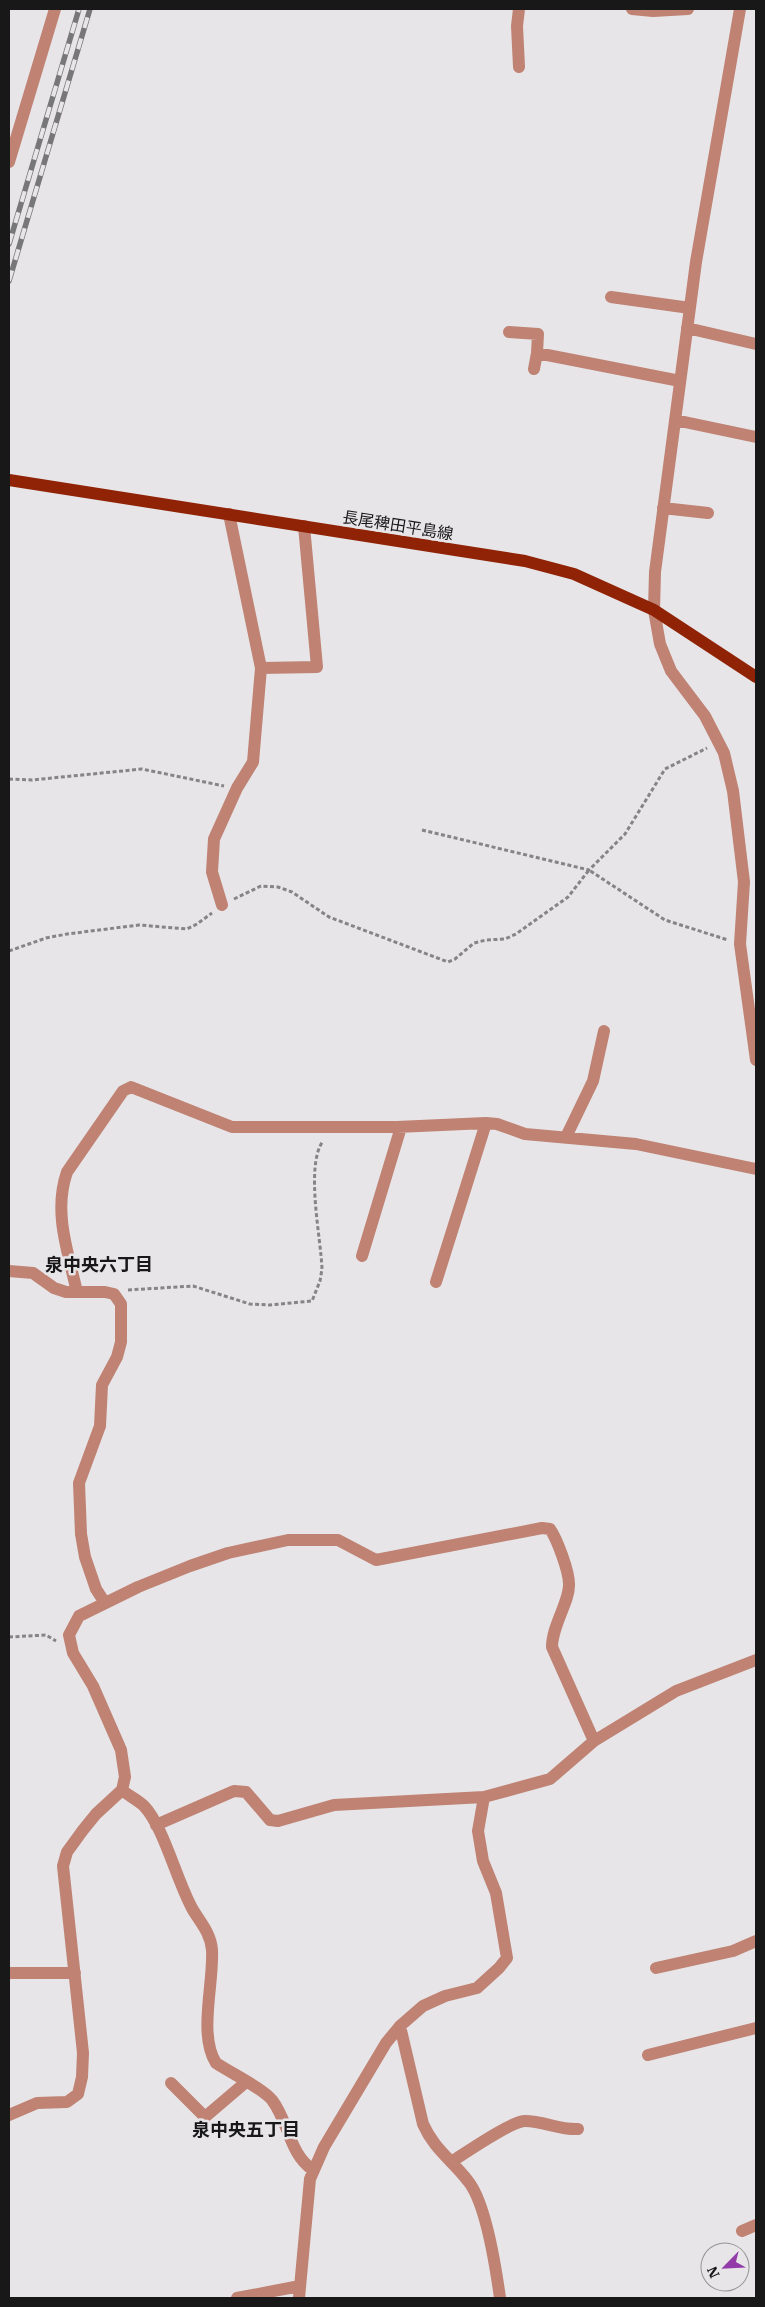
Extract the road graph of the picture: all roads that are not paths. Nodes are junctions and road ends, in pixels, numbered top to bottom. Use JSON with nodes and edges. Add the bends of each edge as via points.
{"nodes":[{"id":1,"x":55,"y":9,"type":"edge"},
{"id":2,"x":519,"y":9,"type":"edge"},
{"id":3,"x":632,"y":9,"type":"edge"},
{"id":4,"x":688,"y":9,"type":"edge"},
{"id":5,"x":740,"y":9,"type":"edge"},
{"id":6,"x":518,"y":67,"type":"dead end"},
{"id":7,"x":9,"y":162,"type":"edge"},
{"id":8,"x":611,"y":297,"type":"dead end"},
{"id":9,"x":690,"y":308,"type":"junction"},
{"id":10,"x":687,"y":328,"type":"junction"},
{"id":11,"x":509,"y":332,"type":"dead end"},
{"id":12,"x":756,"y":344,"type":"edge"},
{"id":13,"x":537,"y":353,"type":"junction"},
{"id":14,"x":534,"y":369,"type":"dead end"},
{"id":15,"x":680,"y":381,"type":"junction"},
{"id":16,"x":675,"y":420,"type":"junction"},
{"id":17,"x":756,"y":437,"type":"edge"},
{"id":18,"x":9,"y":480,"type":"edge"},
{"id":19,"x":663,"y":508,"type":"junction"},
{"id":20,"x":708,"y":513,"type":"dead end"},
{"id":21,"x":230,"y":514,"type":"junction"},
{"id":22,"x":304,"y":526,"type":"junction"},
{"id":23,"x":654,"y":610,"type":"junction"},
{"id":24,"x":261,"y":668,"type":"junction"},
{"id":25,"x":756,"y":677,"type":"edge"},
{"id":26,"x":222,"y":905,"type":"road end"},
{"id":27,"x":604,"y":1031,"type":"dead end"},
{"id":28,"x":756,"y":1060,"type":"edge"},
{"id":29,"x":486,"y":1123,"type":"junction"},
{"id":30,"x":401,"y":1127,"type":"junction"},
{"id":31,"x":566,"y":1137,"type":"junction"},
{"id":32,"x":756,"y":1168,"type":"edge"},
{"id":33,"x":362,"y":1256,"type":"dead end"},
{"id":34,"x":9,"y":1271,"type":"edge"},
{"id":35,"x":436,"y":1282,"type":"dead end"},
{"id":36,"x":77,"y":1292,"type":"junction"},
{"id":37,"x":105,"y":1603,"type":"junction"},
{"id":38,"x":756,"y":1660,"type":"edge"},
{"id":39,"x":594,"y":1740,"type":"junction"},
{"id":40,"x":122,"y":1790,"type":"junction"},
{"id":41,"x":484,"y":1797,"type":"junction"},
{"id":42,"x":156,"y":1825,"type":"junction"},
{"id":43,"x":756,"y":1941,"type":"edge"},
{"id":44,"x":656,"y":1968,"type":"dead end"},
{"id":45,"x":9,"y":1973,"type":"edge"},
{"id":46,"x":75,"y":1973,"type":"junction"},
{"id":47,"x":400,"y":2026,"type":"junction"},
{"id":48,"x":756,"y":2028,"type":"edge"},
{"id":49,"x":648,"y":2055,"type":"dead end"},
{"id":50,"x":246,"y":2082,"type":"junction"},
{"id":51,"x":171,"y":2083,"type":"dead end"},
{"id":52,"x":9,"y":2115,"type":"edge"},
{"id":53,"x":578,"y":2129,"type":"dead end"},
{"id":54,"x":451,"y":2162,"type":"junction"},
{"id":55,"x":314,"y":2170,"type":"junction"},
{"id":56,"x":756,"y":2225,"type":"edge"},
{"id":57,"x":742,"y":2232,"type":"dead end"},
{"id":58,"x":299,"y":2292,"type":"edge"},
{"id":59,"x":237,"y":2298,"type":"edge"},
{"id":60,"x":500,"y":2298,"type":"edge"}],
"edges":[{"from":1,"to":7,"type":"street"},
{"from":2,"to":6,"type":"street"},
{"from":3,"to":4,"type":"street"},
{"from":5,"to":9,"type":"street"},
{"from":8,"to":9,"type":"street"},
{"from":9,"to":10,"type":"street"},
{"from":10,"to":12,"type":"street"},
{"from":10,"to":15,"type":"street"},
{"from":11,"to":13,"type":"street","via":[[538,334]]},
{"from":13,"to":14,"type":"street"},
{"from":13,"to":15,"type":"street"},
{"from":15,"to":16,"type":"street"},
{"from":16,"to":17,"type":"street"},
{"from":16,"to":19,"type":"street"},
{"from":18,"to":21,"type":"main road","name":"長尾稗田平島線"},
{"from":19,"to":20,"type":"street"},
{"from":19,"to":23,"type":"street"},
{"from":21,"to":22,"type":"main road","name":"長尾稗田平島線"},
{"from":21,"to":24,"type":"street"},
{"from":22,"to":23,"type":"main road","name":"長尾稗田平島線","via":[[525,561],[574,574]]},
{"from":22,"to":24,"type":"street","via":[[317,667]]},
{"from":23,"to":25,"type":"main road","name":"長尾稗田平島線"},
{"from":23,"to":28,"type":"street","via":[[660,644],[671,670],[705,716],[724,753],[733,791],[744,882],[740,944]]},
{"from":24,"to":26,"type":"street","via":[[253,762],[237,788],[214,839],[212,872]]},
{"from":27,"to":31,"type":"street","via":[[593,1081]]},
{"from":29,"to":30,"type":"street"},
{"from":29,"to":31,"type":"street","via":[[525,1134]]},
{"from":29,"to":35,"type":"street"},
{"from":30,"to":33,"type":"street"},
{"from":30,"to":36,"type":"street","via":[[232,1127],[136,1088],[123,1091],[67,1172],[62,1185],[60,1215]]},
{"from":31,"to":32,"type":"street","via":[[636,1144]]},
{"from":34,"to":36,"type":"street","via":[[33,1273],[54,1288]]},
{"from":36,"to":37,"type":"street","via":[[114,1294],[121,1304],[121,1342],[102,1385],[100,1426],[79,1483],[85,1557]]},
{"from":37,"to":39,"type":"street","via":[[190,1566],[228,1553],[288,1540],[338,1540],[376,1560],[550,1529],[559,1544],[569,1584],[552,1647]]},
{"from":37,"to":40,"type":"street","via":[[79,1616],[69,1635],[73,1653],[93,1686],[121,1750],[125,1777]]},
{"from":38,"to":39,"type":"street","via":[[676,1691]]},
{"from":39,"to":41,"type":"street","via":[[550,1779]]},
{"from":40,"to":42,"type":"street","via":[[144,1807]]},
{"from":40,"to":46,"type":"street","via":[[83,1830],[67,1852],[63,1866]]},
{"from":41,"to":42,"type":"street","via":[[334,1805],[278,1821],[270,1820],[246,1792],[234,1791]]},
{"from":41,"to":47,"type":"street","via":[[478,1831],[483,1861],[496,1892],[506,1958],[477,1988],[445,1996],[423,2006]]},
{"from":42,"to":50,"type":"street","via":[[187,1898],[210,1941],[210,2050],[216,2063]]},
{"from":43,"to":44,"type":"street","via":[[733,1951]]},
{"from":45,"to":46,"type":"street"},
{"from":46,"to":52,"type":"street","via":[[83,2053],[78,2094],[67,2102],[37,2103]]},
{"from":47,"to":54,"type":"street","via":[[423,2124],[432,2144]]},
{"from":47,"to":55,"type":"street","via":[[386,2043]]},
{"from":48,"to":49,"type":"street"},
{"from":50,"to":51,"type":"street","via":[[205,2117]]},
{"from":50,"to":55,"type":"street","via":[[272,2101],[297,2153],[304,2164]]},
{"from":53,"to":54,"type":"street","via":[[523,2121]]},
{"from":54,"to":60,"type":"street","via":[[469,2182],[480,2202]]},
{"from":55,"to":58,"type":"street","via":[[306,2202]]},
{"from":56,"to":57,"type":"street"},
{"from":58,"to":59,"type":"street"}]}
